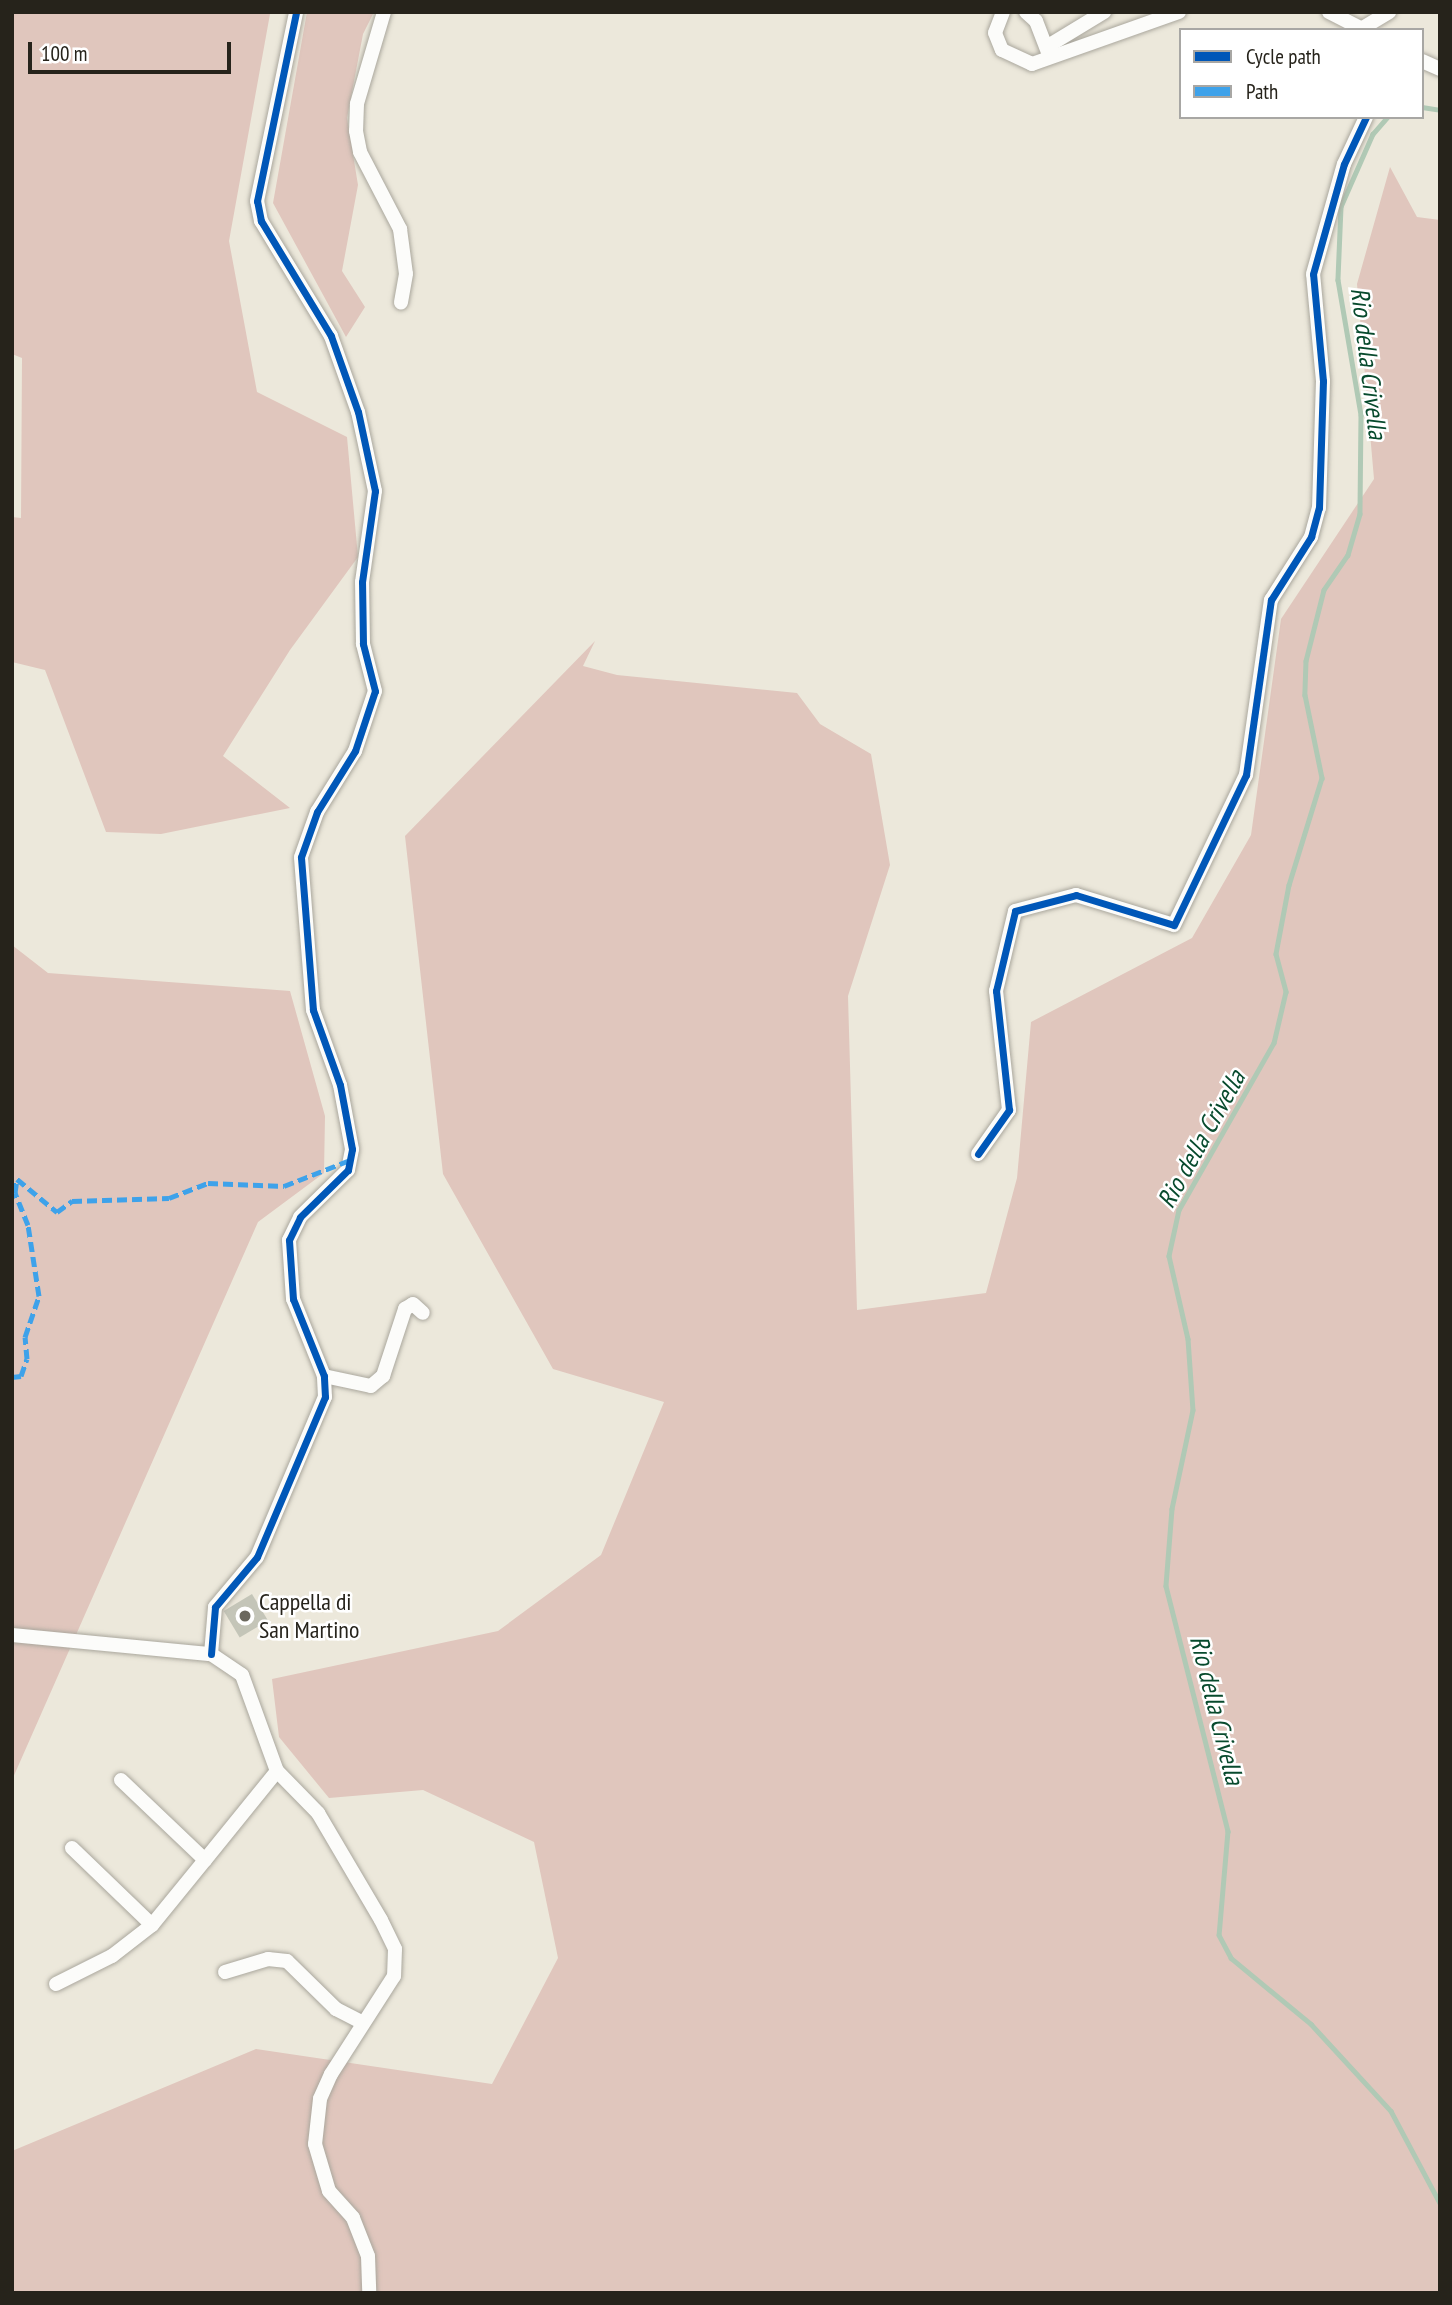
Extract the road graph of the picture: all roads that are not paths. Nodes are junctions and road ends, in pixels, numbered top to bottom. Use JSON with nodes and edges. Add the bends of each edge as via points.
{"nodes":[{"id":1,"x":296,"y":12,"type":"edge"},
{"id":2,"x":384,"y":12,"type":"edge"},
{"id":3,"x":1003,"y":12,"type":"edge"},
{"id":4,"x":1026,"y":12,"type":"edge"},
{"id":5,"x":1104,"y":12,"type":"edge"},
{"id":6,"x":1179,"y":12,"type":"edge"},
{"id":7,"x":1329,"y":12,"type":"edge"},
{"id":8,"x":1389,"y":12,"type":"edge"},
{"id":9,"x":1360,"y":28,"type":"edge"},
{"id":10,"x":1364,"y":28,"type":"edge"},
{"id":11,"x":1048,"y":46,"type":"junction"},
{"id":12,"x":1049,"y":62,"type":"junction"},
{"id":13,"x":1365,"y":119,"type":"edge"},
{"id":14,"x":401,"y":303,"type":"dead end"},
{"id":15,"x":978,"y":1154,"type":"dead end"},
{"id":16,"x":423,"y":1313,"type":"dead end"},
{"id":17,"x":324,"y":1376,"type":"junction"},
{"id":18,"x":12,"y":1635,"type":"edge"},
{"id":19,"x":211,"y":1654,"type":"junction"},
{"id":20,"x":277,"y":1771,"type":"junction"},
{"id":21,"x":121,"y":1780,"type":"dead end"},
{"id":22,"x":72,"y":1848,"type":"dead end"},
{"id":23,"x":205,"y":1860,"type":"junction"},
{"id":24,"x":152,"y":1925,"type":"junction"},
{"id":25,"x":225,"y":1972,"type":"dead end"},
{"id":26,"x":56,"y":1984,"type":"dead end"},
{"id":27,"x":362,"y":2022,"type":"junction"},
{"id":28,"x":369,"y":2293,"type":"edge"}],
"edges":[{"from":1,"to":17,"type":"street","via":[[257,201],[261,221],[331,337],[358,412],[375,491],[362,582],[363,644],[375,691],[355,751],[317,812],[301,857],[313,1010],[340,1085],[352,1149],[348,1170],[300,1217],[289,1240],[293,1299]]},
{"from":2,"to":14,"type":"street","via":[[357,104],[356,131],[360,152],[400,229],[406,274]]},
{"from":3,"to":12,"type":"street","via":[[995,33],[1002,50],[1032,64]]},
{"from":4,"to":11,"type":"street"},
{"from":5,"to":11,"type":"street"},
{"from":6,"to":12,"type":"street"},
{"from":7,"to":9,"type":"street"},
{"from":8,"to":10,"type":"street"},
{"from":11,"to":12,"type":"street"},
{"from":13,"to":15,"type":"street","via":[[1344,164],[1313,274],[1323,381],[1319,508],[1311,537],[1270,600],[1246,775],[1174,925],[1076,895],[1015,911],[996,991],[1009,1110]]},
{"from":16,"to":17,"type":"street","via":[[413,1304],[405,1309],[383,1376],[371,1386]]},
{"from":17,"to":19,"type":"street","via":[[316,1427],[268,1535],[257,1557],[215,1607]]},
{"from":18,"to":19,"type":"street"},
{"from":19,"to":20,"type":"street","via":[[242,1675]]},
{"from":20,"to":23,"type":"street"},
{"from":20,"to":27,"type":"street","via":[[318,1813],[395,1949],[388,1993]]},
{"from":21,"to":23,"type":"street"},
{"from":22,"to":24,"type":"street"},
{"from":23,"to":24,"type":"street"},
{"from":24,"to":26,"type":"street","via":[[112,1956]]},
{"from":25,"to":27,"type":"street","via":[[268,1959],[286,1961],[336,2009]]},
{"from":27,"to":28,"type":"street","via":[[320,2099],[315,2144],[329,2191],[354,2218],[368,2256]]}]}
